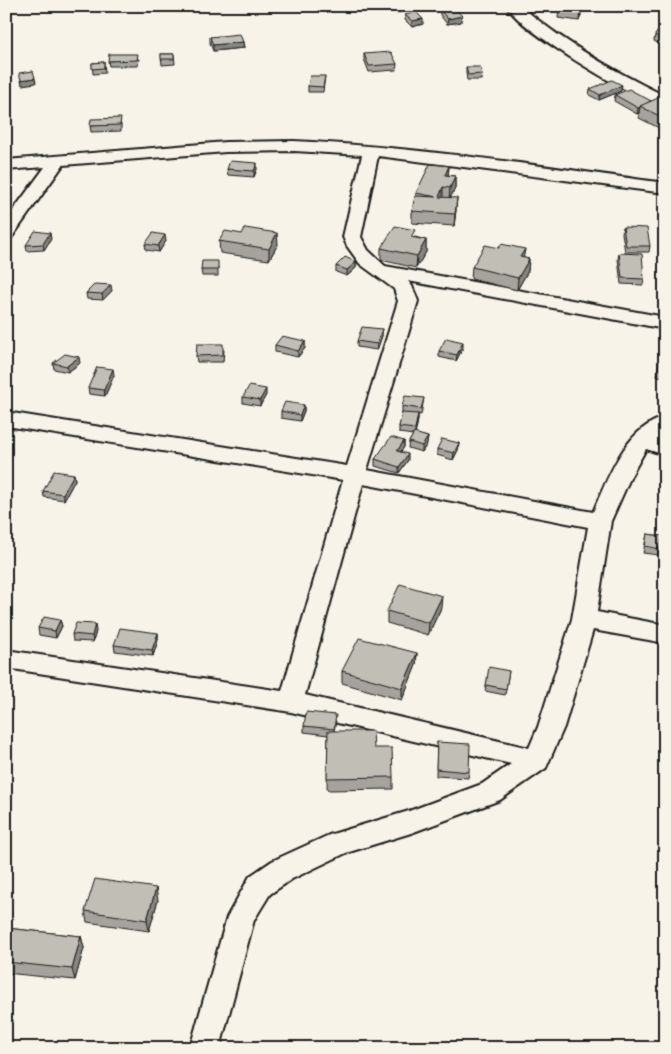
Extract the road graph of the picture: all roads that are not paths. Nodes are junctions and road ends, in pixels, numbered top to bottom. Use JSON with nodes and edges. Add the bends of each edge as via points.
{"nodes":[{"id":1,"x":515,"y":7,"type":"edge"},
{"id":2,"x":665,"y":102,"type":"edge"},
{"id":3,"x":371,"y":150,"type":"junction"},
{"id":4,"x":56,"y":162,"type":"junction"},
{"id":5,"x":6,"y":165,"type":"edge"},
{"id":6,"x":665,"y":188,"type":"edge"},
{"id":7,"x":6,"y":233,"type":"edge"},
{"id":8,"x":378,"y":269,"type":"junction"},
{"id":9,"x":665,"y":323,"type":"edge"},
{"id":10,"x":6,"y":419,"type":"edge"},
{"id":11,"x":665,"y":424,"type":"edge"},
{"id":12,"x":640,"y":440,"type":"junction"},
{"id":13,"x":665,"y":448,"type":"edge"},
{"id":14,"x":355,"y":475,"type":"junction"},
{"id":15,"x":600,"y":520,"type":"junction"},
{"id":16,"x":584,"y":619,"type":"junction"},
{"id":17,"x":665,"y":634,"type":"edge"},
{"id":18,"x":6,"y":659,"type":"edge"},
{"id":19,"x":291,"y":702,"type":"junction"},
{"id":20,"x":537,"y":760,"type":"junction"},
{"id":21,"x":205,"y":1048,"type":"edge"}],
"edges":[{"from":1,"to":2,"type":"street","via":[[556,42]]},
{"from":3,"to":4,"type":"street","via":[[226,146]]},
{"from":3,"to":6,"type":"street"},
{"from":3,"to":8,"type":"street","via":[[352,237],[356,250],[368,264]]},
{"from":4,"to":5,"type":"street"},
{"from":4,"to":7,"type":"street"},
{"from":8,"to":9,"type":"street"},
{"from":8,"to":14,"type":"street","via":[[403,286],[408,301]]},
{"from":10,"to":14,"type":"street"},
{"from":11,"to":12,"type":"street"},
{"from":12,"to":13,"type":"street"},
{"from":12,"to":15,"type":"street"},
{"from":14,"to":15,"type":"street"},
{"from":14,"to":19,"type":"street"},
{"from":15,"to":16,"type":"street"},
{"from":16,"to":17,"type":"street"},
{"from":16,"to":20,"type":"street","via":[[551,727]]},
{"from":18,"to":19,"type":"street"},
{"from":19,"to":20,"type":"street"},
{"from":20,"to":21,"type":"street","via":[[491,792],[411,822],[339,843],[282,870],[260,885],[241,917]]}]}
